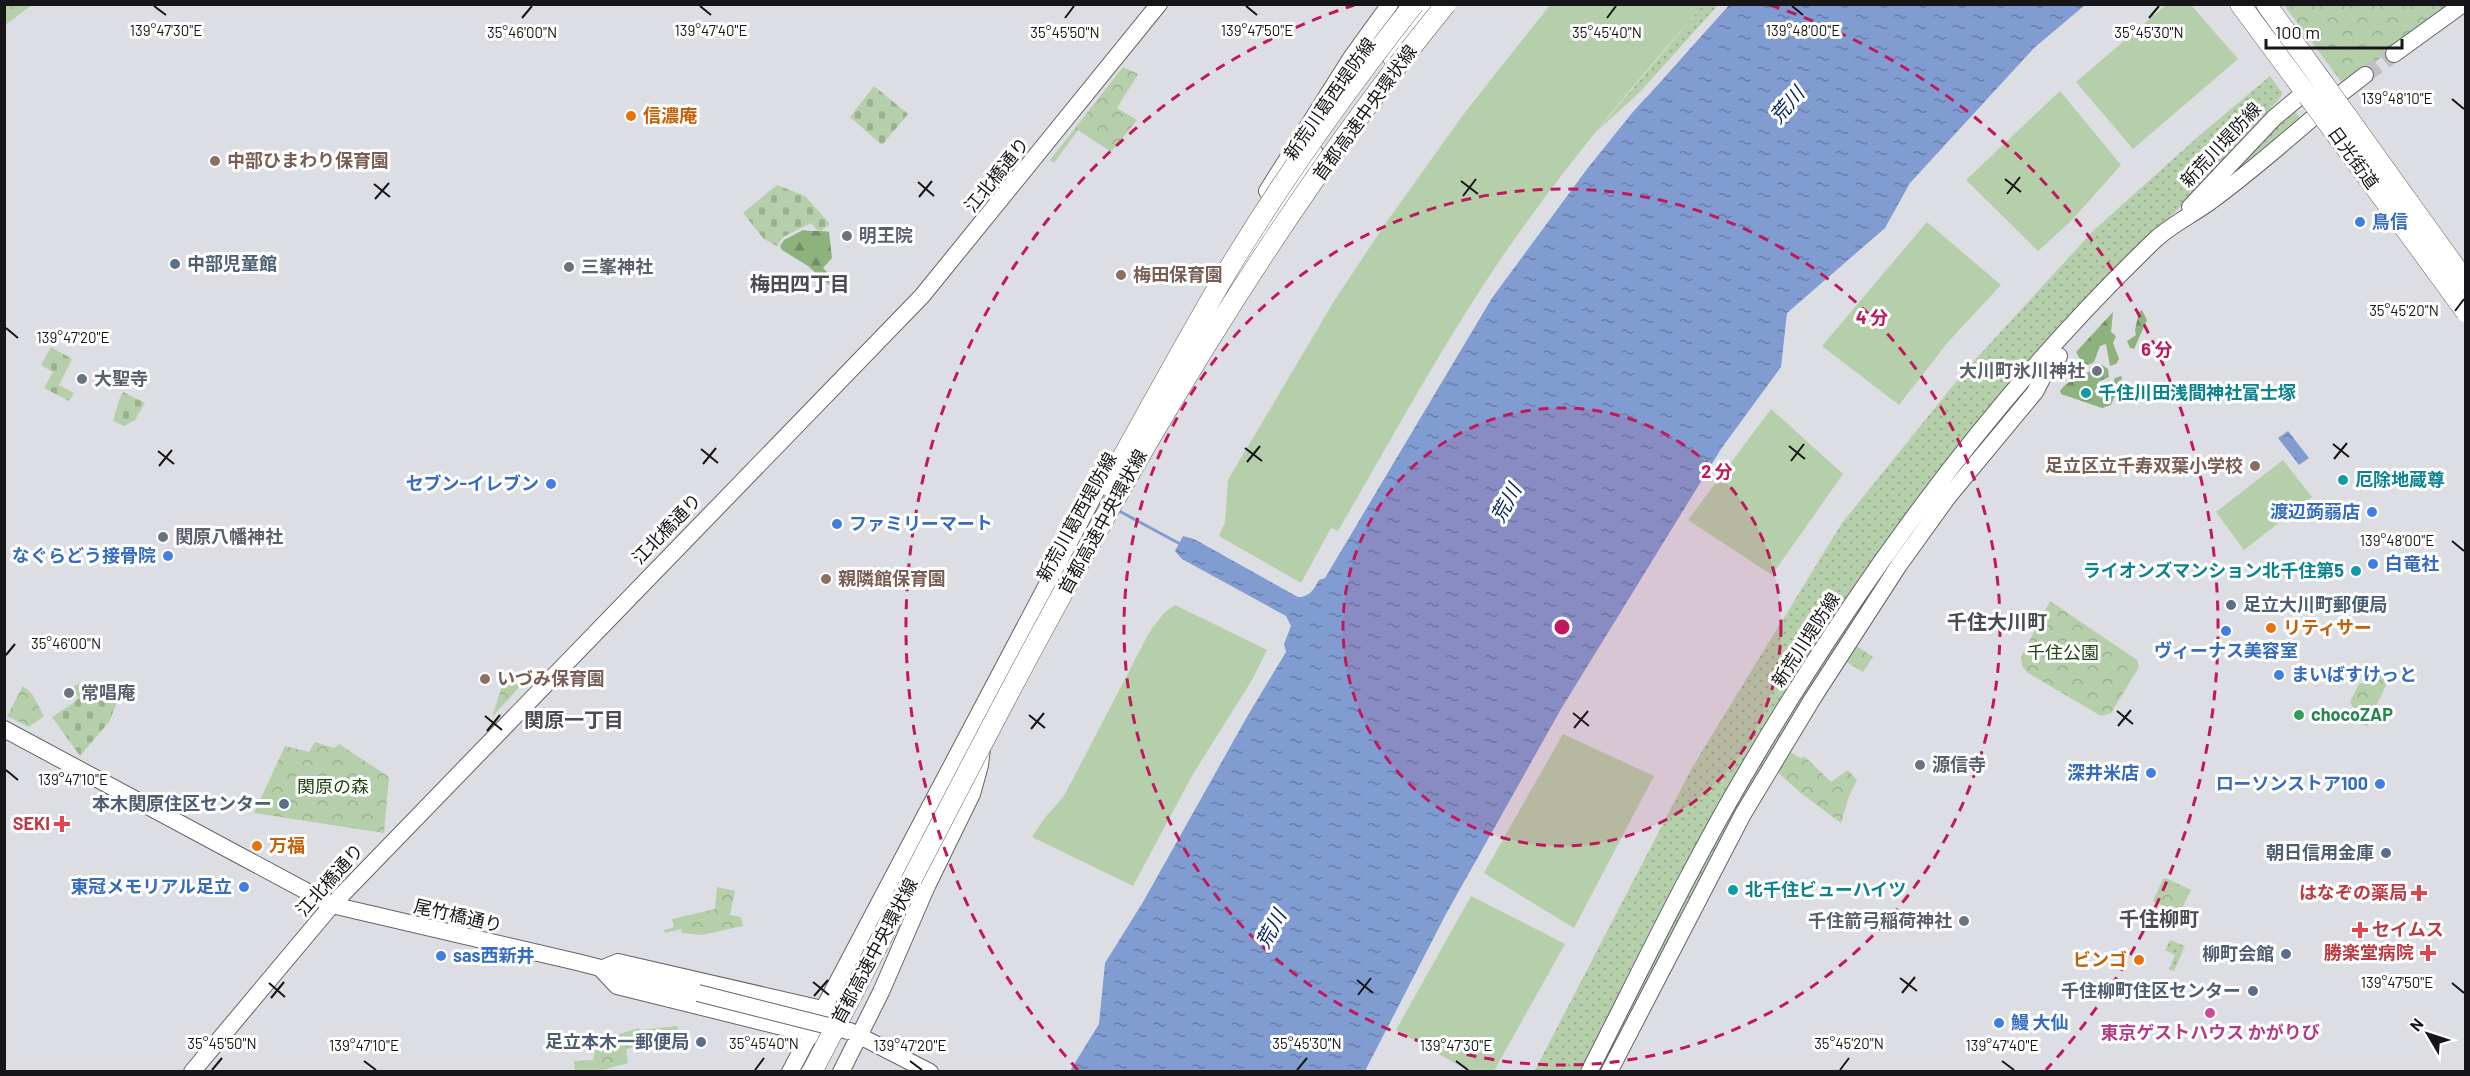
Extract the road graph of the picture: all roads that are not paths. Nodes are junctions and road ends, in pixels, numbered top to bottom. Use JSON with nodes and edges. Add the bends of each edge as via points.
{"nodes":[{"id":1,"x":1160,"y":4,"type":"edge"},
{"id":2,"x":1390,"y":4,"type":"edge"},
{"id":3,"x":1402,"y":4,"type":"edge"},
{"id":4,"x":1414,"y":4,"type":"edge"},
{"id":5,"x":1423,"y":4,"type":"edge"},
{"id":6,"x":1431,"y":4,"type":"edge"},
{"id":7,"x":1446,"y":4,"type":"edge"},
{"id":8,"x":2240,"y":4,"type":"edge"},
{"id":9,"x":2266,"y":4,"type":"edge"},
{"id":10,"x":2463,"y":4,"type":"edge"},
{"id":11,"x":2394,"y":54,"type":"tunnel mouth"},
{"id":12,"x":2365,"y":75,"type":"tunnel mouth"},
{"id":13,"x":2304,"y":90,"type":"junction"},
{"id":14,"x":2343,"y":92,"type":"dead end"},
{"id":15,"x":1333,"y":112,"type":"junction"},
{"id":16,"x":2315,"y":116,"type":"dead end"},
{"id":17,"x":2169,"y":229,"type":"junction"},
{"id":18,"x":2122,"y":274,"type":"junction"},
{"id":19,"x":1249,"y":278,"type":"junction"},
{"id":20,"x":2466,"y":282,"type":"edge"},
{"id":21,"x":2466,"y":312,"type":"edge"},
{"id":22,"x":976,"y":718,"type":"junction"},
{"id":23,"x":4,"y":729,"type":"edge"},
{"id":24,"x":981,"y":736,"type":"junction"},
{"id":25,"x":332,"y":905,"type":"junction"},
{"id":26,"x":601,"y":969,"type":"junction"},
{"id":27,"x":829,"y":1011,"type":"junction"},
{"id":28,"x":854,"y":1033,"type":"junction"},
{"id":29,"x":817,"y":1035,"type":"junction"},
{"id":30,"x":192,"y":1071,"type":"edge"},
{"id":31,"x":790,"y":1071,"type":"edge"},
{"id":32,"x":798,"y":1071,"type":"edge"},
{"id":33,"x":804,"y":1071,"type":"edge"},
{"id":34,"x":812,"y":1071,"type":"edge"},
{"id":35,"x":841,"y":1071,"type":"edge"},
{"id":36,"x":930,"y":1071,"type":"edge"},
{"id":37,"x":1589,"y":1071,"type":"edge"},
{"id":38,"x":1609,"y":1071,"type":"edge"}],
"edges":[{"from":1,"to":25,"type":"main road","name":"江北橋通り","via":[[922,296]]},
{"from":2,"to":22,"type":"main road","name":"新荒川葛西堤防線","via":[[1224,261]]},
{"from":3,"to":15,"type":"highway","bridge":true,"via":[[1367,52]]},
{"from":4,"to":15,"type":"highway","name":"首都高速中央環状線","bridge":true},
{"from":5,"to":24,"type":"main road","name":"新荒川葛西堤防線","via":[[1310,160],[1235,280],[1099,516]]},
{"from":6,"to":19,"type":"highway","bridge":true,"via":[[1304,183]]},
{"from":7,"to":19,"type":"highway","name":"首都高速中央環状線","bridge":true,"via":[[1353,127]]},
{"from":8,"to":13,"type":"highway","name":"日光街道"},
{"from":9,"to":20,"type":"highway","name":"日光街道","bridge":true},
{"from":10,"to":11,"type":"main road"},
{"from":12,"to":14,"type":"main road"},
{"from":13,"to":17,"type":"main road","name":"新荒川堤防線"},
{"from":13,"to":21,"type":"highway","name":"日光街道","bridge":true},
{"from":15,"to":32,"type":"highway","name":"首都高速中央環状線","bridge":true,"via":[[1229,269],[1152,403]]},
{"from":16,"to":17,"type":"main road","name":"新荒川堤防線","via":[[2217,197]]},
{"from":17,"to":18,"type":"main road","name":"新荒川堤防線"},
{"from":18,"to":37,"type":"main road","name":"新荒川堤防線","via":[[2049,350],[1954,462],[1816,658],[1717,825]]},
{"from":18,"to":38,"type":"main road","name":"新荒川堤防線","via":[[2119,290],[2044,373],[2035,392],[1948,497],[1861,622],[1743,814]]},
{"from":19,"to":34,"type":"highway","name":"首都高速中央環状線","bridge":true,"via":[[1103,519]]},
{"from":22,"to":24,"type":"main road"},
{"from":22,"to":27,"type":"main road","name":"新荒川葛西堤防線"},
{"from":23,"to":25,"type":"main road","name":"尾竹橋通り"},
{"from":24,"to":27,"type":"main road","name":"新荒川葛西堤防線"},
{"from":24,"to":28,"type":"main road","via":[[981,765],[972,794],[901,950]]},
{"from":25,"to":26,"type":"main road","name":"尾竹橋通り"},
{"from":25,"to":30,"type":"main road","name":"江北橋通り"},
{"from":26,"to":27,"type":"main road","via":[[618,962]]},
{"from":26,"to":28,"type":"main road","name":"尾竹橋通り","bridge":true},
{"from":26,"to":29,"type":"main road","via":[[617,986]]},
{"from":27,"to":29,"type":"main road","name":"新荒川葛西堤防線"},
{"from":28,"to":35,"type":"main road"},
{"from":28,"to":36,"type":"main road","name":"尾竹橋通り"},
{"from":29,"to":31,"type":"main road","name":"新荒川葛西堤防線"},
{"from":29,"to":33,"type":"main road","name":"新荒川葛西堤防線"}]}
